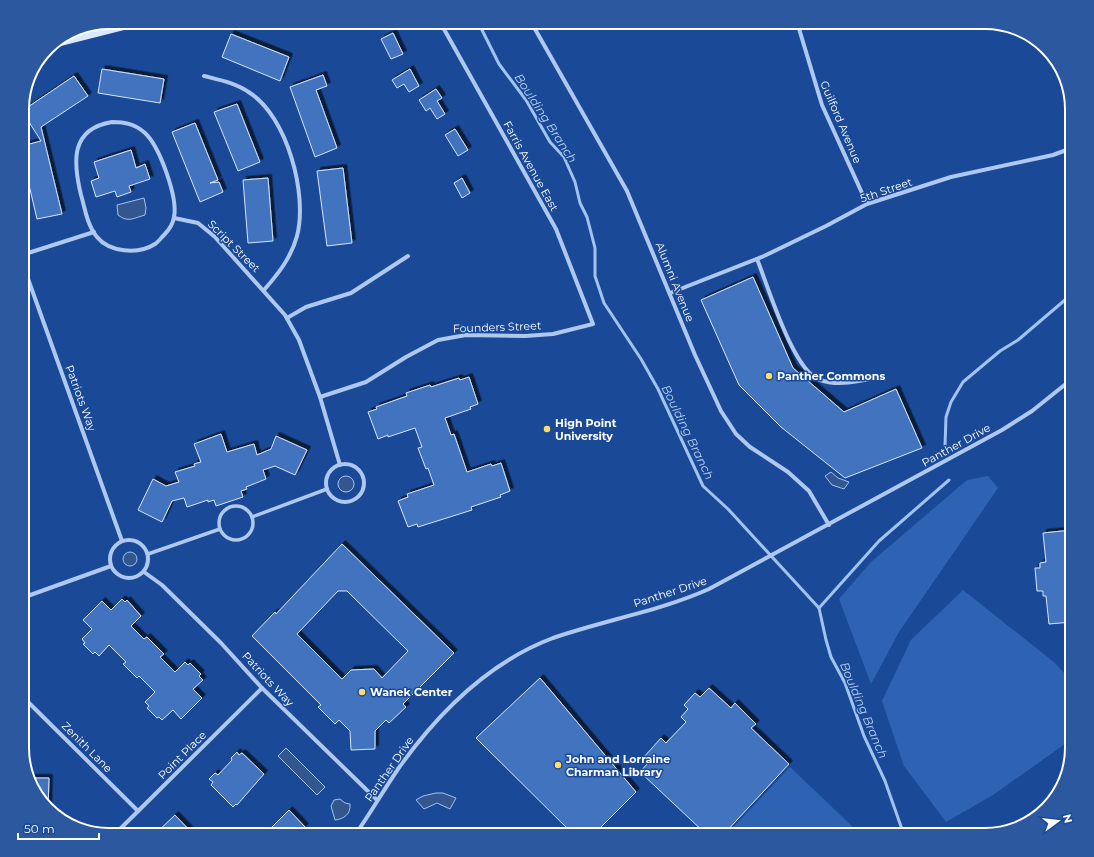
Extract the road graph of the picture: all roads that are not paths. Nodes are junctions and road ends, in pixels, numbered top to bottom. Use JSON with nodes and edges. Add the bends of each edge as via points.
{"nodes":[{"id":1,"x":111,"y":29,"type":"edge"},
{"id":2,"x":444,"y":29,"type":"edge"},
{"id":3,"x":535,"y":29,"type":"edge"},
{"id":4,"x":799,"y":29,"type":"edge"},
{"id":5,"x":70,"y":39,"type":"edge"},
{"id":6,"x":204,"y":76,"type":"dead end"},
{"id":7,"x":1065,"y":151,"type":"edge"},
{"id":8,"x":867,"y":204,"type":"junction"},
{"id":9,"x":174,"y":218,"type":"junction"},
{"id":10,"x":94,"y":232,"type":"junction"},
{"id":11,"x":29,"y":253,"type":"edge"},
{"id":12,"x":408,"y":256,"type":"dead end"},
{"id":13,"x":757,"y":259,"type":"junction"},
{"id":14,"x":29,"y":282,"type":"edge"},
{"id":15,"x":264,"y":290,"type":"junction"},
{"id":16,"x":670,"y":293,"type":"junction"},
{"id":17,"x":287,"y":318,"type":"junction"},
{"id":18,"x":593,"y":324,"type":"joint"},
{"id":19,"x":881,"y":377,"type":"dead end"},
{"id":20,"x":1065,"y":385,"type":"edge"},
{"id":21,"x":320,"y":397,"type":"junction"},
{"id":22,"x":340,"y":465,"type":"junction"},
{"id":23,"x":328,"y":489,"type":"junction"},
{"id":24,"x":252,"y":517,"type":"junction"},
{"id":25,"x":829,"y":525,"type":"junction"},
{"id":26,"x":220,"y":528,"type":"junction"},
{"id":27,"x":122,"y":541,"type":"junction"},
{"id":28,"x":148,"y":554,"type":"junction"},
{"id":29,"x":111,"y":566,"type":"junction"},
{"id":30,"x":144,"y":572,"type":"junction"},
{"id":31,"x":29,"y":595,"type":"edge"},
{"id":32,"x":262,"y":688,"type":"junction"},
{"id":33,"x":29,"y":703,"type":"edge"},
{"id":34,"x":377,"y":800,"type":"junction"},
{"id":35,"x":138,"y":811,"type":"junction"},
{"id":36,"x":121,"y":828,"type":"edge"},
{"id":37,"x":359,"y":828,"type":"edge"}],
"edges":[{"from":1,"to":5,"type":"main road"},
{"from":2,"to":18,"type":"street","name":"Farris Avenue East","via":[[556,229]]},
{"from":3,"to":16,"type":"street","name":"Alumni Avenue","via":[[627,191]]},
{"from":4,"to":8,"type":"street","name":"Guilford Avenue","via":[[822,105]]},
{"from":6,"to":15,"type":"street","via":[[234,84],[250,93],[266,108],[279,128],[292,161],[300,210],[297,236],[288,260]]},
{"from":7,"to":8,"type":"street","name":"5th Street","via":[[951,177]]},
{"from":8,"to":13,"type":"street","name":"5th Street"},
{"from":9,"to":10,"type":"street","via":[[169,230],[154,244],[132,251],[111,248]]},
{"from":9,"to":10,"type":"street","via":[[175,198],[159,156],[146,134],[127,122],[100,124],[88,131],[76,151],[75,170],[87,218]]},
{"from":9,"to":15,"type":"street","name":"Script Street","via":[[198,222]]},
{"from":10,"to":11,"type":"street"},
{"from":12,"to":17,"type":"street","via":[[351,292],[306,307]]},
{"from":13,"to":16,"type":"street","name":"5th Street"},
{"from":13,"to":19,"type":"street","via":[[794,352],[805,369],[819,380],[840,384]]},
{"from":14,"to":27,"type":"street","name":"Patriots Way"},
{"from":15,"to":17,"type":"street","name":"Script Street"},
{"from":16,"to":25,"type":"street","name":"Alumni Avenue","via":[[695,356],[736,434],[750,447],[797,478],[809,491]]},
{"from":17,"to":21,"type":"street","name":"Script Street","via":[[299,340]]},
{"from":18,"to":21,"type":"street","name":"Founders Street","via":[[553,334],[466,335],[438,340],[366,382]]},
{"from":20,"to":25,"type":"street","name":"Panther Drive","via":[[1020,420]]},
{"from":21,"to":22,"type":"street","name":"Script Street"},
{"from":22,"to":23,"type":"street","via":[[330,472],[326,483]]},
{"from":22,"to":23,"type":"street","via":[[352,465],[362,473],[363,491],[347,502],[335,499]]},
{"from":23,"to":24,"type":"street"},
{"from":24,"to":26,"type":"street","via":[[242,507],[230,507],[221,515]]},
{"from":24,"to":26,"type":"street","via":[[250,532],[241,539],[227,538]]},
{"from":25,"to":34,"type":"street","name":"Panther Drive","via":[[696,595],[552,639],[504,663],[461,696],[425,734]]},
{"from":26,"to":28,"type":"street"},
{"from":27,"to":28,"type":"street","via":[[141,544]]},
{"from":27,"to":29,"type":"street","via":[[111,554]]},
{"from":28,"to":30,"type":"street"},
{"from":29,"to":30,"type":"street","via":[[114,572],[126,578],[132,579]]},
{"from":29,"to":31,"type":"street"},
{"from":30,"to":32,"type":"street","name":"Patriots Way","via":[[162,585]]},
{"from":32,"to":34,"type":"street","name":"Patriots Way"},
{"from":32,"to":35,"type":"street","name":"Point Place"},
{"from":33,"to":35,"type":"street","name":"Zenith Lane"},
{"from":34,"to":37,"type":"street","name":"Panther Drive"},
{"from":35,"to":36,"type":"street","name":"Point Place"}]}
